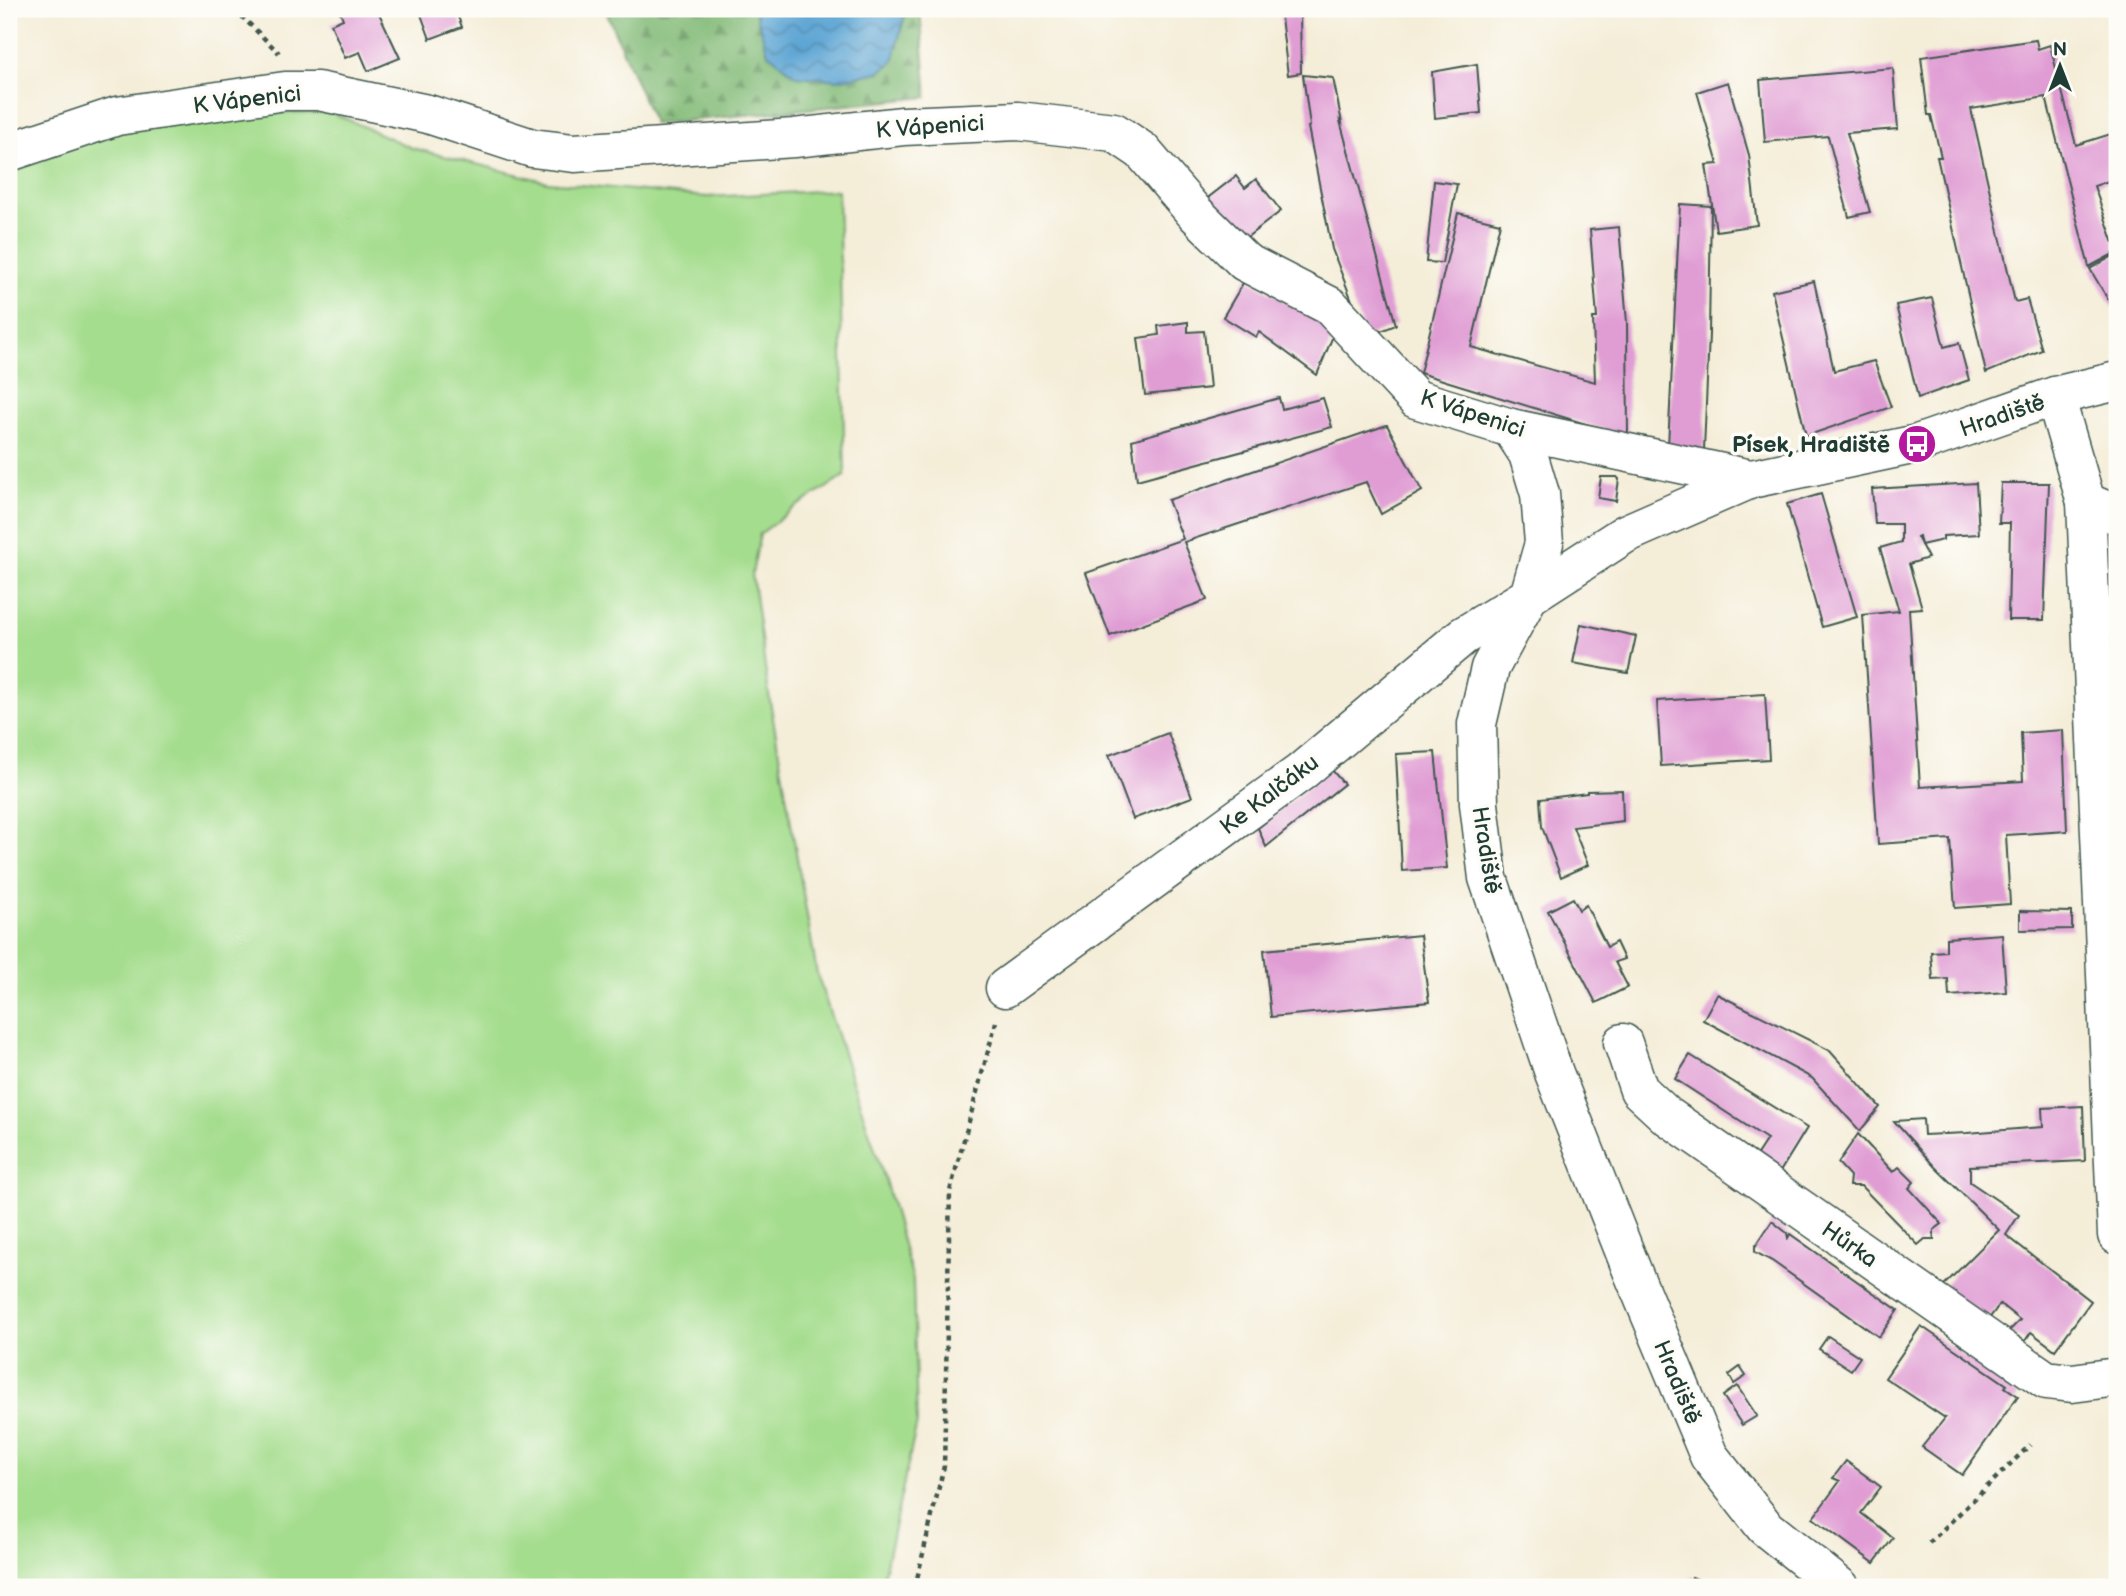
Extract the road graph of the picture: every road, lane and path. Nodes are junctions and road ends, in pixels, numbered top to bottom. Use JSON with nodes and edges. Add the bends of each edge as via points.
{"nodes":[{"id":1,"x":234,"y":9,"type":"edge"},
{"id":2,"x":317,"y":90,"type":"junction"},
{"id":3,"x":9,"y":152,"type":"edge"},
{"id":4,"x":2117,"y":352,"type":"edge"},
{"id":5,"x":2117,"y":381,"type":"edge"},
{"id":6,"x":2055,"y":396,"type":"junction"},
{"id":7,"x":1511,"y":428,"type":"junction"},
{"id":8,"x":1751,"y":478,"type":"junction"},
{"id":9,"x":2102,"y":509,"type":"edge"},
{"id":10,"x":1529,"y":596,"type":"junction"},
{"id":11,"x":1005,"y":988,"type":"joint"},
{"id":12,"x":1623,"y":1043,"type":"dead end"},
{"id":13,"x":2117,"y":1235,"type":"edge"},
{"id":14,"x":2117,"y":1377,"type":"edge"},
{"id":15,"x":2030,"y":1444,"type":"dead end"},
{"id":16,"x":1929,"y":1544,"type":"dead end"},
{"id":17,"x":915,"y":1587,"type":"edge"},
{"id":18,"x":1840,"y":1587,"type":"edge"}],
"edges":[{"from":1,"to":2,"type":"path"},
{"from":2,"to":3,"type":"street","name":"K Vápenici","via":[[117,116]]},
{"from":2,"to":7,"type":"street","name":"K Vápenici","via":[[428,114],[532,148],[574,153],[1018,121],[1114,132],[1142,151],[1245,262],[1330,306],[1416,399]]},
{"from":4,"to":6,"type":"street"},
{"from":5,"to":6,"type":"street"},
{"from":6,"to":8,"type":"street","name":"Hradiště","via":[[1917,443]]},
{"from":6,"to":9,"type":"street"},
{"from":7,"to":8,"type":"street","name":"K Vápenici"},
{"from":7,"to":10,"type":"street","via":[[1528,454],[1541,494],[1544,543]]},
{"from":8,"to":10,"type":"street","name":"Hradiště","via":[[1625,534]]},
{"from":9,"to":13,"type":"street"},
{"from":10,"to":11,"type":"street","name":"Ke Kalčáku","via":[[1464,636],[1301,772]]},
{"from":10,"to":18,"type":"street","name":"Hradiště","via":[[1490,668],[1477,724],[1479,804],[1488,878],[1554,1073],[1709,1456],[1765,1527]]},
{"from":11,"to":17,"type":"path","via":[[950,1191],[944,1466]]},
{"from":12,"to":14,"type":"street","name":"Hůrka","via":[[1640,1090],[1666,1115],[2046,1380],[2072,1383]]},
{"from":15,"to":16,"type":"path"}]}
